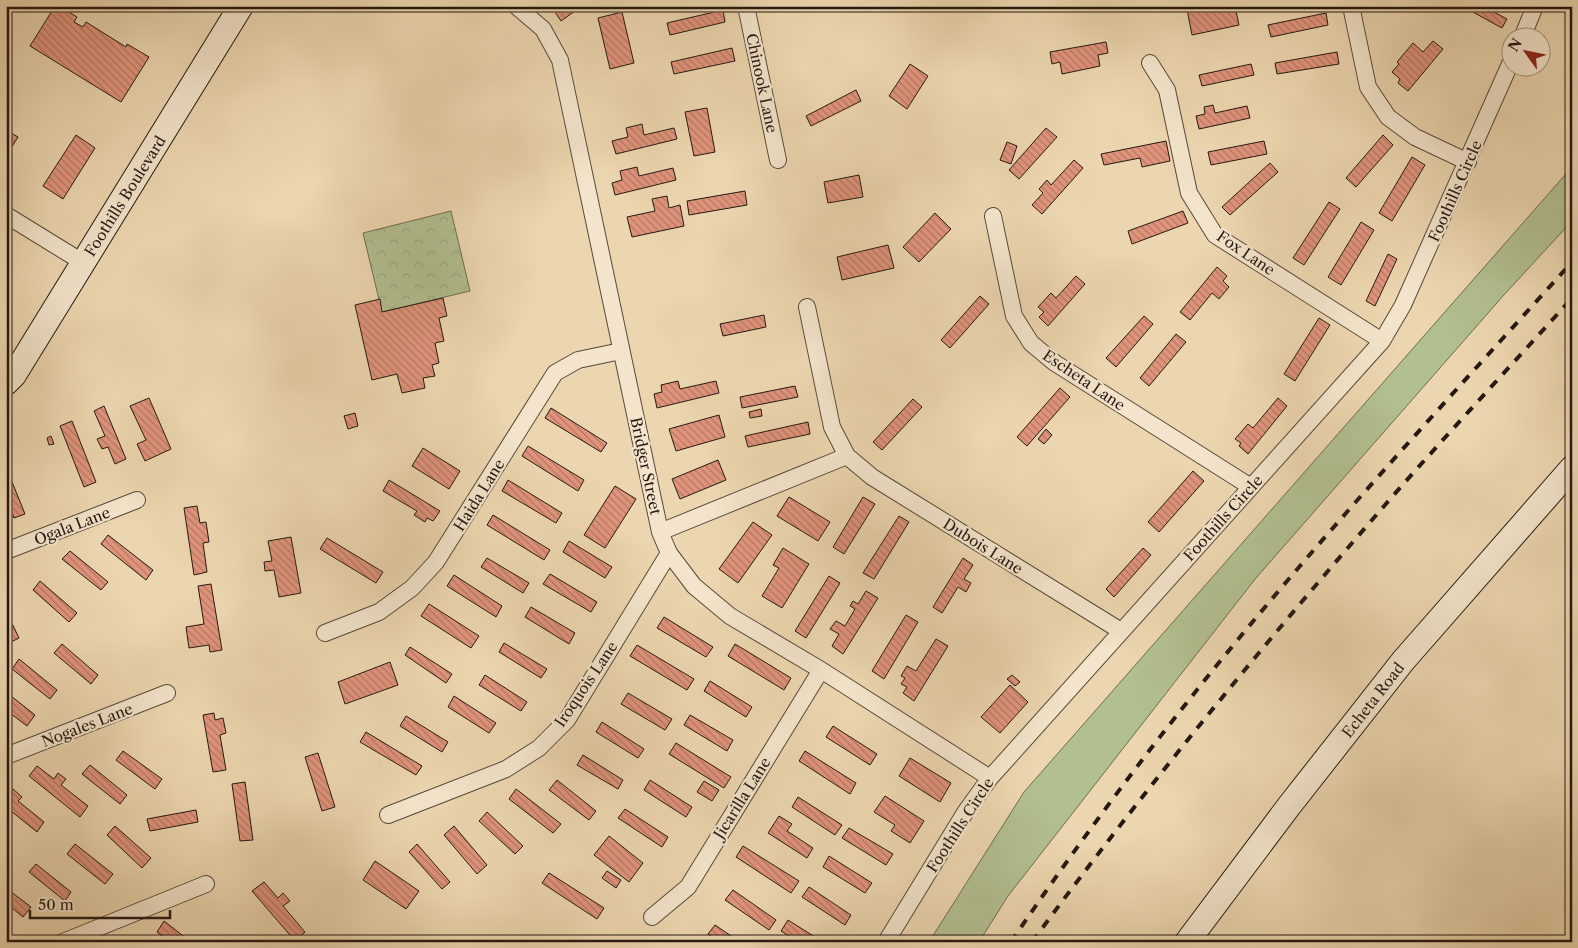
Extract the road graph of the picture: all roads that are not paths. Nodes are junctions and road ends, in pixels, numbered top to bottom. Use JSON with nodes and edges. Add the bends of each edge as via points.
{"nodes":[{"id":1,"x":242,"y":6,"type":"edge"},
{"id":2,"x":516,"y":6,"type":"edge"},
{"id":3,"x":746,"y":6,"type":"edge"},
{"id":4,"x":1351,"y":6,"type":"edge"},
{"id":5,"x":1534,"y":6,"type":"edge"},
{"id":6,"x":1526,"y":28,"type":"edge"},
{"id":7,"x":1150,"y":63,"type":"dead end"},
{"id":8,"x":1504,"y":78,"type":"edge"},
{"id":9,"x":778,"y":160,"type":"dead end"},
{"id":10,"x":1468,"y":162,"type":"junction"},
{"id":11,"x":6,"y":215,"type":"edge"},
{"id":12,"x":993,"y":216,"type":"dead end"},
{"id":13,"x":84,"y":263,"type":"junction"},
{"id":14,"x":807,"y":307,"type":"dead end"},
{"id":15,"x":1382,"y":341,"type":"junction"},
{"id":16,"x":621,"y":351,"type":"junction"},
{"id":17,"x":6,"y":383,"type":"edge"},
{"id":18,"x":847,"y":456,"type":"junction"},
{"id":19,"x":1572,"y":468,"type":"edge"},
{"id":20,"x":1251,"y":487,"type":"junction"},
{"id":21,"x":137,"y":500,"type":"dead end"},
{"id":22,"x":660,"y":532,"type":"junction"},
{"id":23,"x":6,"y":552,"type":"edge"},
{"id":24,"x":669,"y":553,"type":"junction"},
{"id":25,"x":1121,"y":632,"type":"junction"},
{"id":26,"x":325,"y":633,"type":"dead end"},
{"id":27,"x":821,"y":670,"type":"junction"},
{"id":28,"x":167,"y":693,"type":"dead end"},
{"id":29,"x":6,"y":756,"type":"edge"},
{"id":30,"x":990,"y":778,"type":"junction"},
{"id":31,"x":388,"y":815,"type":"dead end"},
{"id":32,"x":206,"y":884,"type":"dead end"},
{"id":33,"x":652,"y":917,"type":"dead end"},
{"id":34,"x":63,"y":942,"type":"edge"},
{"id":35,"x":886,"y":942,"type":"edge"},
{"id":36,"x":1187,"y":942,"type":"edge"}],
"edges":[{"from":1,"to":13,"type":"street","name":"Foothills Boulevard"},
{"from":2,"to":16,"type":"street","name":"Bridger Street","via":[[543,29],[560,60]]},
{"from":3,"to":9,"type":"street","name":"Chinook Lane"},
{"from":4,"to":10,"type":"street","via":[[1368,86],[1388,117],[1415,137]]},
{"from":5,"to":6,"type":"street"},
{"from":7,"to":15,"type":"street","name":"Fox Lane","via":[[1167,90],[1189,193],[1215,234]]},
{"from":8,"to":10,"type":"street","name":"Foothills Circle"},
{"from":10,"to":15,"type":"street","name":"Foothills Circle","via":[[1404,305]]},
{"from":11,"to":13,"type":"street"},
{"from":12,"to":20,"type":"street","name":"Escheta Lane","via":[[1014,316],[1031,343],[1054,363]]},
{"from":13,"to":17,"type":"street","name":"Foothills Boulevard"},
{"from":14,"to":18,"type":"street","name":"Dubois Lane","via":[[832,427]]},
{"from":15,"to":20,"type":"street","name":"Foothills Circle"},
{"from":16,"to":22,"type":"street","name":"Bridger Street"},
{"from":16,"to":26,"type":"street","name":"Haida Lane","via":[[578,360],[555,373],[436,562],[412,588],[379,612]]},
{"from":18,"to":22,"type":"street"},
{"from":18,"to":25,"type":"street","name":"Dubois Lane","via":[[872,477]]},
{"from":19,"to":36,"type":"street","name":"Echeta Road","via":[[1403,661]]},
{"from":20,"to":25,"type":"street","name":"Foothills Circle"},
{"from":21,"to":23,"type":"street","name":"Ogala Lane"},
{"from":22,"to":24,"type":"street","name":"Bridger Street"},
{"from":24,"to":27,"type":"street","name":"Bridger Street","via":[[694,586],[730,616]]},
{"from":24,"to":31,"type":"street","name":"Iroquois Lane","via":[[566,720],[539,748],[506,770]]},
{"from":25,"to":30,"type":"street","name":"Foothills Circle"},
{"from":27,"to":30,"type":"street","name":"Bridger Street"},
{"from":27,"to":33,"type":"street","name":"Jicarilla Lane","via":[[688,887]]},
{"from":28,"to":29,"type":"street","name":"Nogales Lane"},
{"from":30,"to":35,"type":"street","name":"Foothills Circle","via":[[966,811]]},
{"from":32,"to":34,"type":"street"}]}
